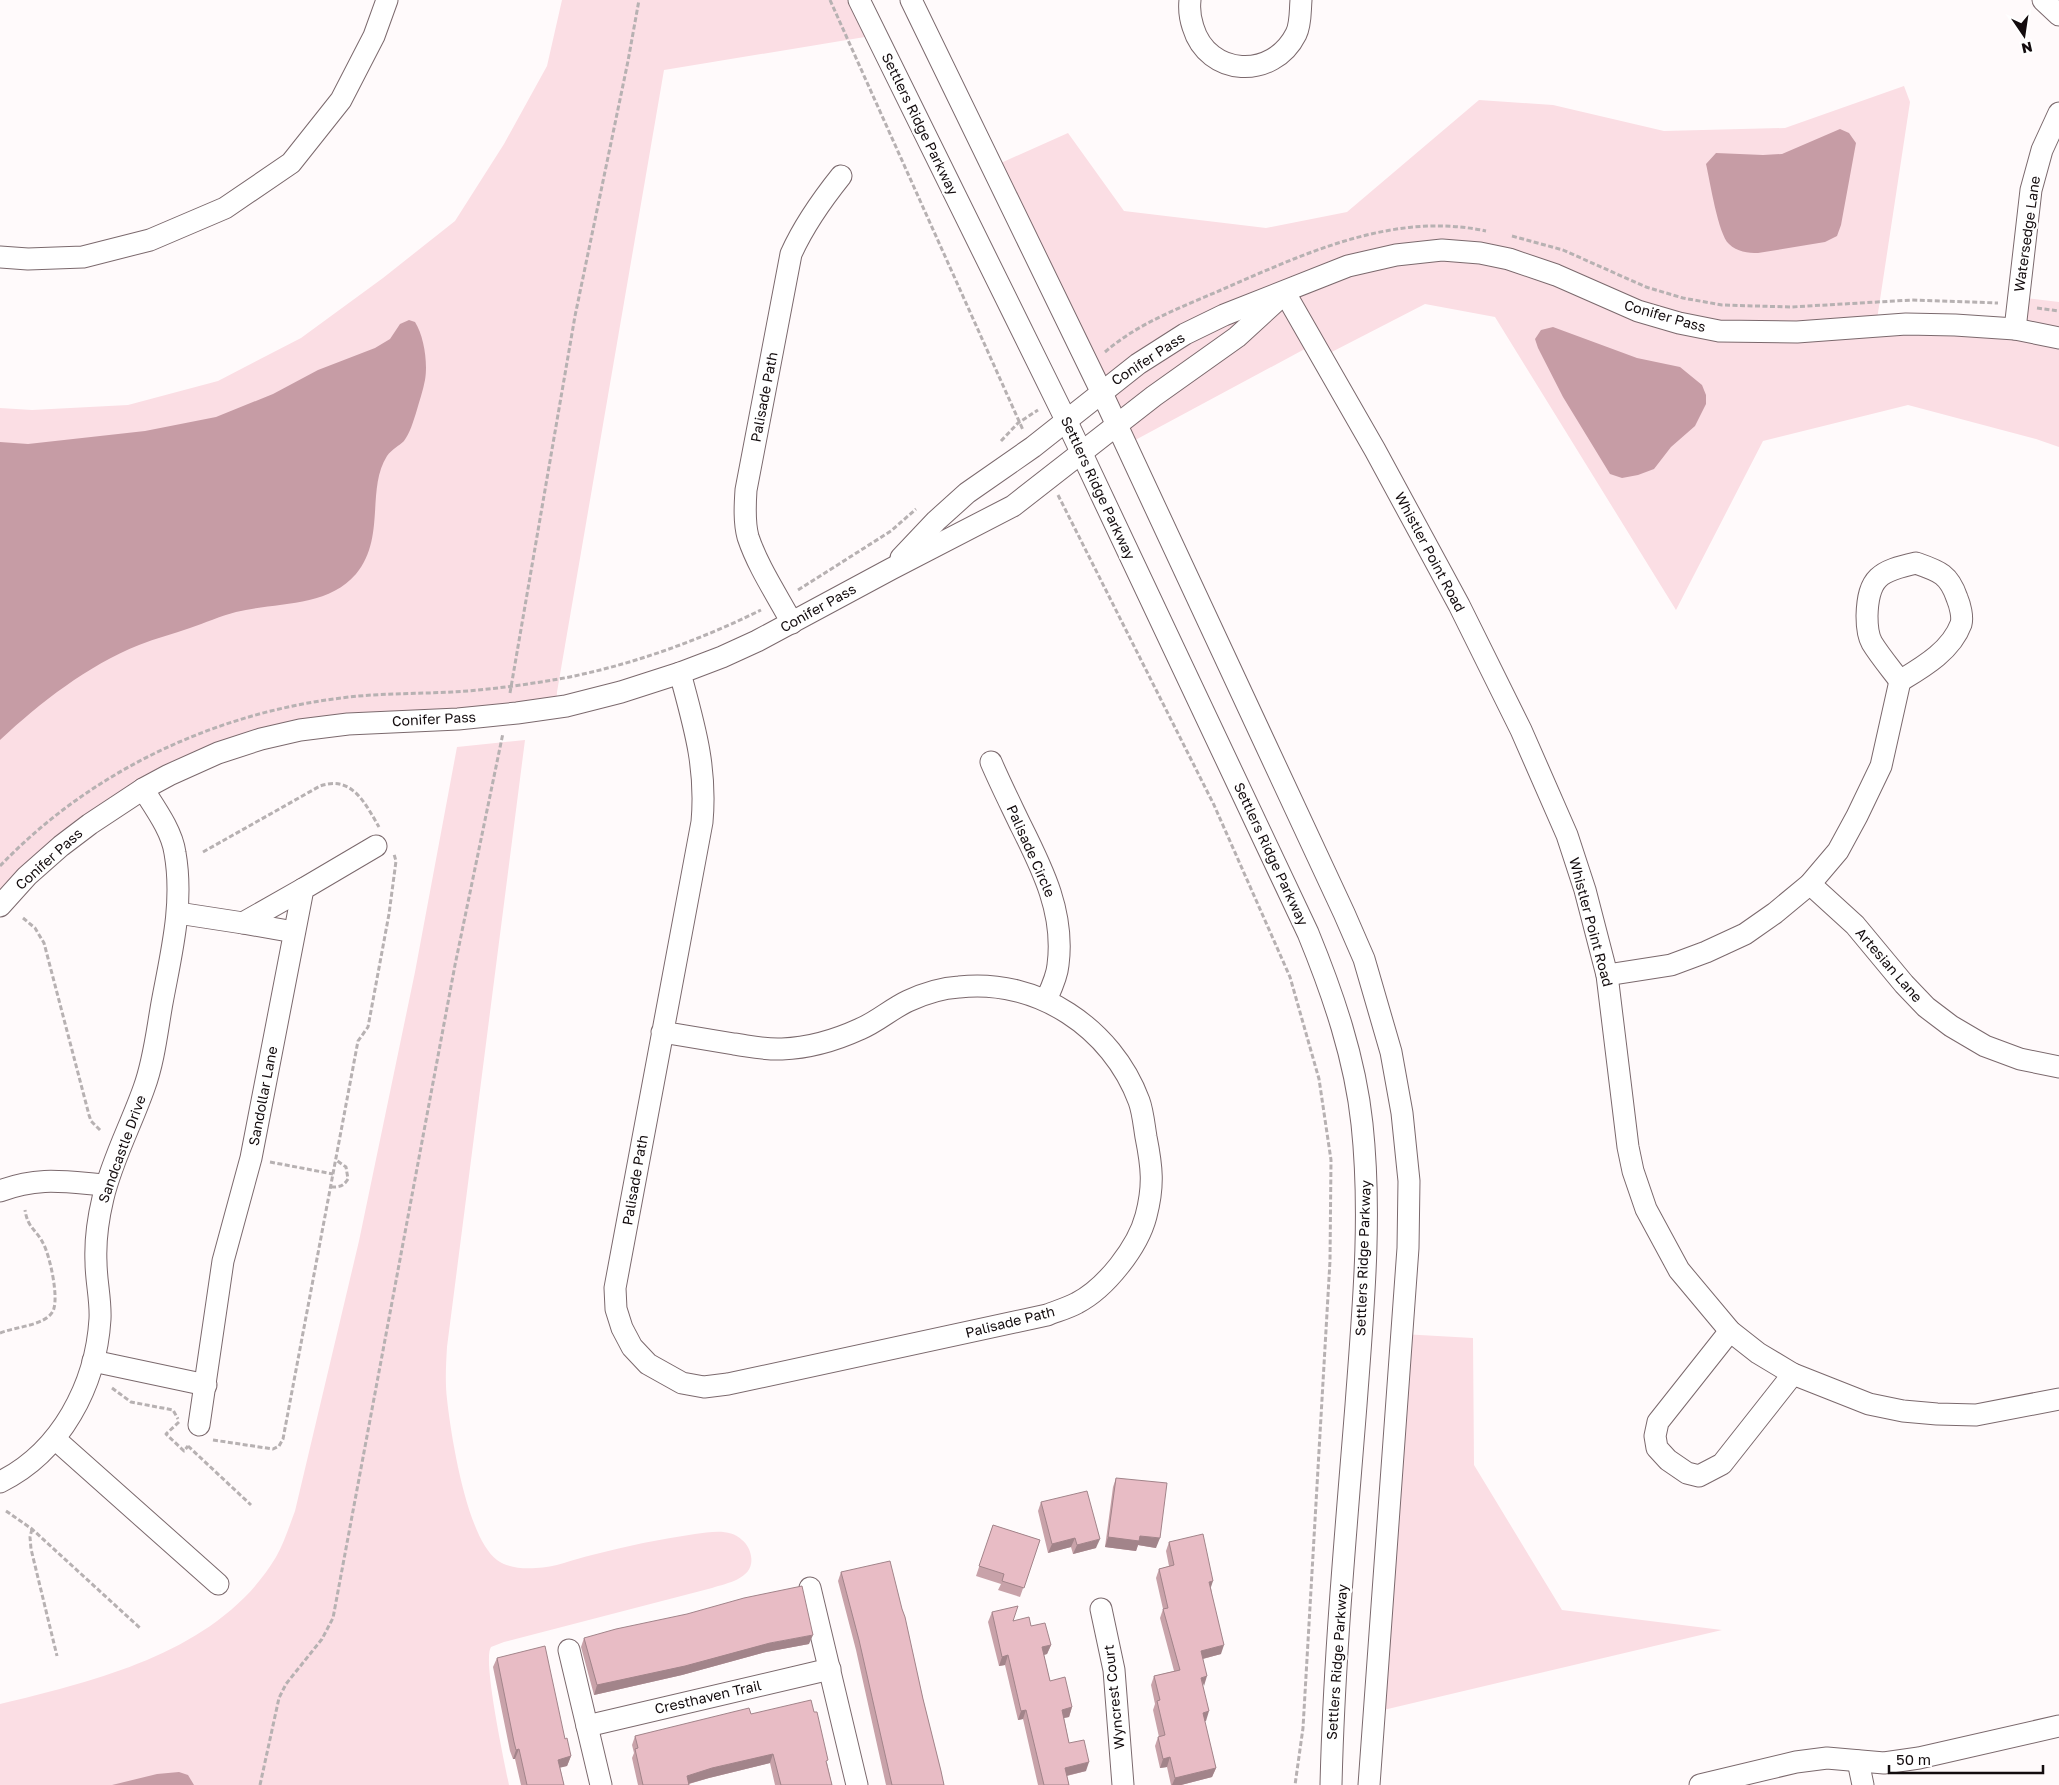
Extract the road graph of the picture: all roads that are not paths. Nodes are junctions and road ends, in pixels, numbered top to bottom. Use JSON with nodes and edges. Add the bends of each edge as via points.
{"nodes":[{"id":1,"x":387,"y":0,"type":"edge"},
{"id":2,"x":859,"y":0,"type":"edge"},
{"id":3,"x":911,"y":0,"type":"edge"},
{"id":4,"x":1190,"y":0,"type":"edge"},
{"id":5,"x":1301,"y":0,"type":"edge"},
{"id":6,"x":2043,"y":0,"type":"edge"},
{"id":7,"x":2059,"y":15,"type":"edge"},
{"id":8,"x":2059,"y":113,"type":"edge"},
{"id":9,"x":841,"y":176,"type":"dead end"},
{"id":10,"x":0,"y":257,"type":"edge"},
{"id":11,"x":1285,"y":293,"type":"junction"},
{"id":12,"x":2015,"y":330,"type":"junction"},
{"id":13,"x":2059,"y":338,"type":"edge"},
{"id":14,"x":1101,"y":391,"type":"junction"},
{"id":15,"x":1066,"y":420,"type":"junction"},
{"id":16,"x":1117,"y":425,"type":"junction"},
{"id":17,"x":1081,"y":452,"type":"junction"},
{"id":18,"x":891,"y":568,"type":"junction"},
{"id":19,"x":792,"y":623,"type":"junction"},
{"id":20,"x":680,"y":673,"type":"junction"},
{"id":21,"x":1900,"y":681,"type":"junction"},
{"id":22,"x":991,"y":762,"type":"dead end"},
{"id":23,"x":143,"y":789,"type":"junction"},
{"id":24,"x":383,"y":842,"type":"road end"},
{"id":25,"x":1810,"y":884,"type":"junction"},
{"id":26,"x":303,"y":889,"type":"junction"},
{"id":27,"x":0,"y":906,"type":"edge"},
{"id":28,"x":178,"y":913,"type":"junction"},
{"id":29,"x":243,"y":923,"type":"junction"},
{"id":30,"x":294,"y":932,"type":"junction"},
{"id":31,"x":1607,"y":975,"type":"junction"},
{"id":32,"x":1046,"y":1000,"type":"junction"},
{"id":33,"x":662,"y":1032,"type":"junction"},
{"id":34,"x":2059,"y":1067,"type":"edge"},
{"id":35,"x":106,"y":1185,"type":"junction"},
{"id":36,"x":0,"y":1189,"type":"edge"},
{"id":37,"x":1730,"y":1331,"type":"junction"},
{"id":38,"x":93,"y":1361,"type":"junction"},
{"id":39,"x":1793,"y":1374,"type":"junction"},
{"id":40,"x":206,"y":1385,"type":"junction"},
{"id":41,"x":2059,"y":1399,"type":"edge"},
{"id":42,"x":193,"y":1428,"type":"road end"},
{"id":43,"x":55,"y":1439,"type":"junction"},
{"id":44,"x":0,"y":1482,"type":"edge"},
{"id":45,"x":218,"y":1584,"type":"dead end"},
{"id":46,"x":810,"y":1588,"type":"dead end"},
{"id":47,"x":1101,"y":1609,"type":"dead end"},
{"id":48,"x":569,"y":1650,"type":"dead end"},
{"id":49,"x":830,"y":1669,"type":"junction"},
{"id":50,"x":587,"y":1726,"type":"junction"},
{"id":51,"x":2059,"y":1726,"type":"edge"},
{"id":52,"x":1858,"y":1762,"type":"junction"},
{"id":53,"x":600,"y":1785,"type":"edge"},
{"id":54,"x":857,"y":1785,"type":"edge"},
{"id":55,"x":1122,"y":1785,"type":"edge"},
{"id":56,"x":1331,"y":1785,"type":"edge"},
{"id":57,"x":1369,"y":1785,"type":"edge"},
{"id":58,"x":1700,"y":1785,"type":"edge"},
{"id":59,"x":1863,"y":1785,"type":"edge"}],
"edges":[{"from":1,"to":10,"type":"street","via":[[374,36],[340,100],[291,162],[225,208],[150,240],[83,257],[28,260]]},
{"from":2,"to":15,"type":"street","name":"Settlers Ridge Parkway"},
{"from":3,"to":14,"type":"street"},
{"from":4,"to":5,"type":"street","via":[[1197,39],[1208,54],[1225,63],[1243,66],[1260,65],[1276,58],[1287,47],[1297,33]]},
{"from":6,"to":7,"type":"street"},
{"from":8,"to":12,"type":"street","name":"Watersedge Lane","via":[[2042,150],[2031,190]]},
{"from":9,"to":19,"type":"street","name":"Palisade Path","via":[[821,200],[791,254],[746,490],[748,536]]},
{"from":11,"to":12,"type":"street","name":"Conifer Pass","via":[[1348,266],[1396,254],[1442,250],[1508,259],[1556,275],[1638,311],[1719,331],[1797,332],[1906,324]]},
{"from":11,"to":14,"type":"street","name":"Conifer Pass","via":[[1224,315],[1185,334]]},
{"from":11,"to":16,"type":"street","name":"Conifer Pass","via":[[1238,337]]},
{"from":11,"to":31,"type":"street","name":"Whistler Point Road","via":[[1455,596],[1521,730],[1567,835]]},
{"from":12,"to":13,"type":"street","name":"Conifer Pass"},
{"from":14,"to":15,"type":"street","name":"Conifer Pass"},
{"from":14,"to":16,"type":"street"},
{"from":15,"to":17,"type":"street","name":"Settlers Ridge Parkway"},
{"from":15,"to":18,"type":"street","name":"Conifer Pass","via":[[967,493]]},
{"from":16,"to":17,"type":"street","name":"Conifer Pass"},
{"from":16,"to":57,"type":"street","via":[[1344,913],[1367,967],[1393,1061],[1409,1181],[1408,1248]]},
{"from":17,"to":18,"type":"street","name":"Conifer Pass","via":[[1013,506]]},
{"from":17,"to":56,"type":"street","name":"Settlers Ridge Parkway","via":[[1308,933],[1327,979],[1352,1066],[1367,1184],[1367,1239],[1332,1709]]},
{"from":18,"to":19,"type":"street","name":"Conifer Pass"},
{"from":19,"to":20,"type":"street","name":"Conifer Pass","via":[[722,658]]},
{"from":20,"to":23,"type":"street","name":"Conifer Pass","via":[[566,706],[458,719],[348,724],[300,730],[218,753]]},
{"from":20,"to":33,"type":"street","name":"Palisade Path","via":[[700,746],[704,798]]},
{"from":21,"to":21,"type":"street","via":[[1947,647],[1961,623],[1952,583],[1937,570],[1916,563],[1892,568],[1875,580],[1868,600],[1871,642]]},
{"from":21,"to":25,"type":"street","via":[[1882,766],[1838,851]]},
{"from":22,"to":32,"type":"street","name":"Palisade Circle","via":[[1042,871],[1055,907],[1059,960],[1056,978]]},
{"from":23,"to":27,"type":"street","name":"Conifer Pass","via":[[61,846]]},
{"from":23,"to":28,"type":"street","name":"Sandcastle Drive","via":[[175,851]]},
{"from":24,"to":26,"type":"street"},
{"from":25,"to":31,"type":"street","via":[[1745,934],[1706,952],[1671,965]]},
{"from":25,"to":34,"type":"street","name":"Artesian Lane","via":[[1855,925],[1926,1007],[1951,1026],[2020,1059]]},
{"from":26,"to":29,"type":"street"},
{"from":26,"to":30,"type":"street","name":"Sandollar Lane"},
{"from":28,"to":29,"type":"street"},
{"from":28,"to":35,"type":"street","name":"Sandcastle Drive","via":[[145,1087]]},
{"from":29,"to":30,"type":"street"},
{"from":30,"to":40,"type":"street","name":"Sandollar Lane","via":[[251,1158],[223,1261]]},
{"from":31,"to":37,"type":"street","name":"Whistler Point Road","via":[[1628,1147],[1646,1209],[1679,1270]]},
{"from":32,"to":33,"type":"street","name":"Palisade Path","via":[[1015,990],[958,987],[908,1001],[861,1029],[838,1038],[781,1049]]},
{"from":32,"to":33,"type":"street","name":"Palisade Path","via":[[1082,1022],[1108,1048],[1124,1070],[1139,1102],[1145,1130],[1152,1194],[1144,1224],[1125,1258],[1106,1282],[1078,1303],[1047,1315],[704,1387],[682,1383],[648,1364],[632,1347],[616,1309],[615,1288]]},
{"from":35,"to":36,"type":"street","via":[[33,1181]]},
{"from":35,"to":38,"type":"street","name":"Sandcastle Drive","via":[[97,1232],[100,1317]]},
{"from":37,"to":39,"type":"street","name":"Whistler Point Road"},
{"from":37,"to":39,"type":"street","via":[[1658,1422],[1655,1436],[1658,1448],[1674,1465],[1699,1476],[1722,1464]]},
{"from":38,"to":40,"type":"street"},
{"from":38,"to":43,"type":"street","name":"Sandcastle Drive","via":[[83,1392]]},
{"from":39,"to":41,"type":"street","name":"Whistler Point Road","via":[[1869,1404],[1903,1411],[1976,1415]]},
{"from":40,"to":42,"type":"street","name":"Sandollar Lane"},
{"from":43,"to":44,"type":"street","name":"Sandcastle Drive","via":[[33,1460]]},
{"from":43,"to":45,"type":"street"},
{"from":46,"to":49,"type":"street"},
{"from":47,"to":55,"type":"street","name":"Wyncrest Court","via":[[1114,1670]]},
{"from":48,"to":50,"type":"street"},
{"from":49,"to":50,"type":"street","name":"Cresthaven Trail"},
{"from":49,"to":54,"type":"street"},
{"from":50,"to":53,"type":"street"},
{"from":51,"to":52,"type":"street","via":[[1919,1758],[1884,1763]]},
{"from":52,"to":58,"type":"street","via":[[1827,1758],[1796,1762]]},
{"from":52,"to":59,"type":"street"}]}
